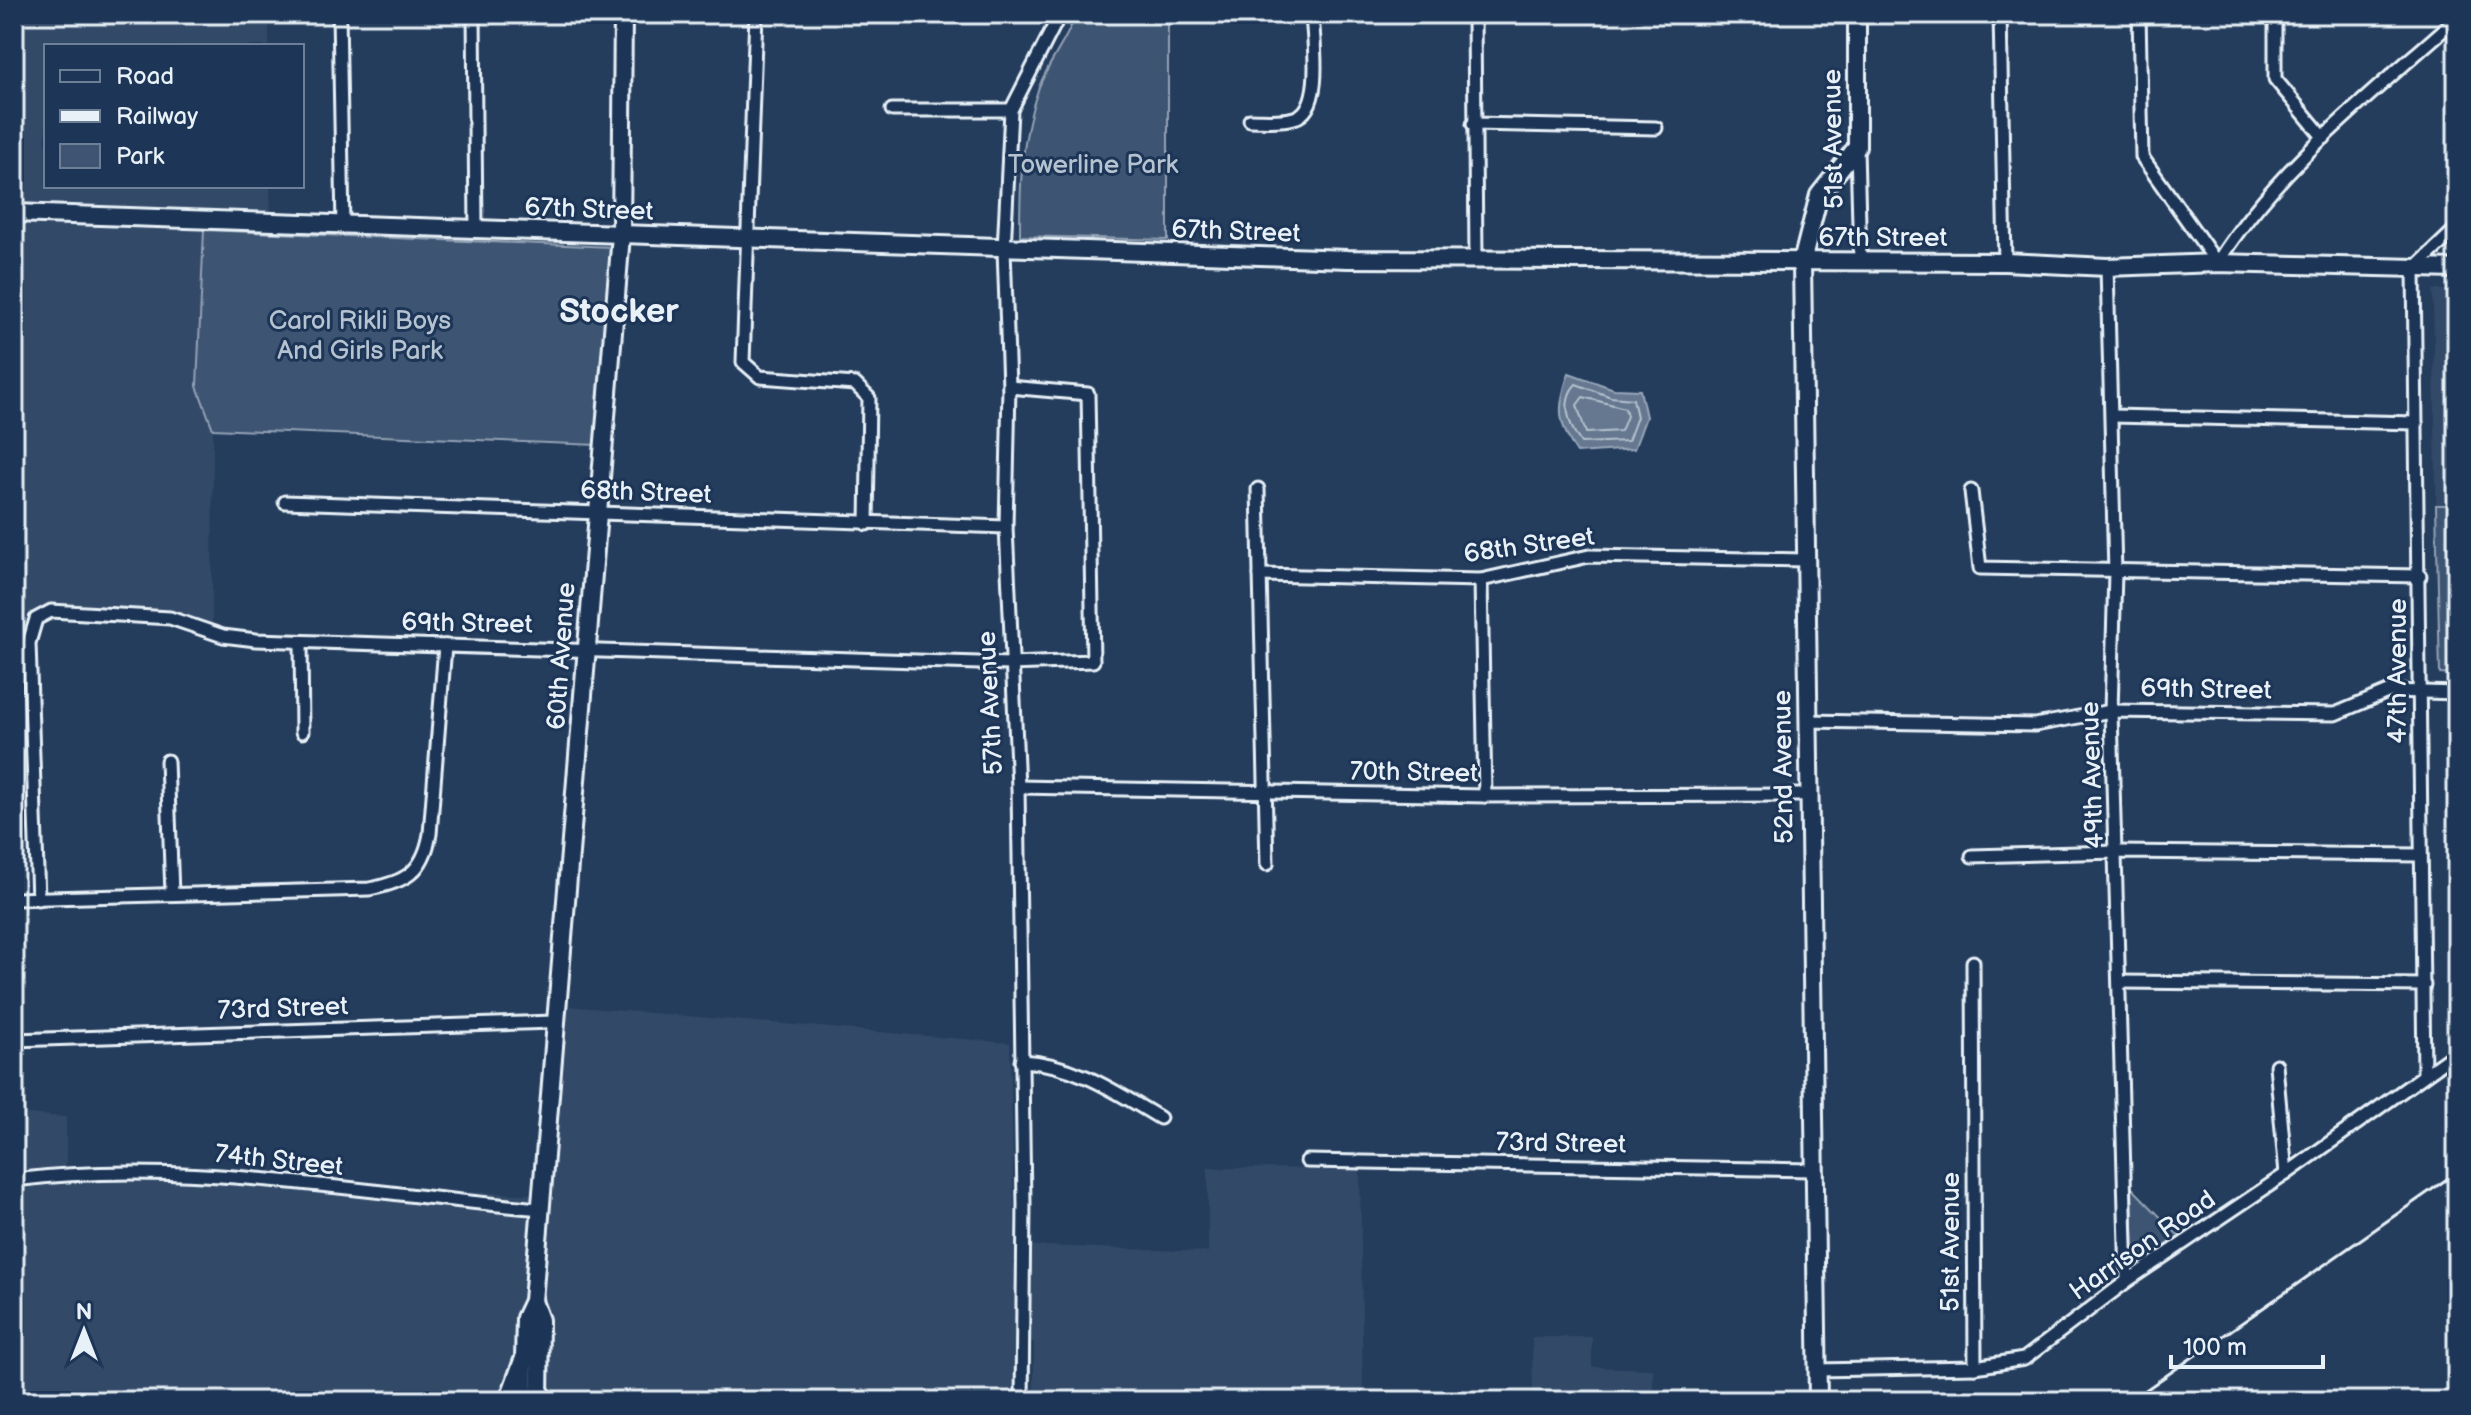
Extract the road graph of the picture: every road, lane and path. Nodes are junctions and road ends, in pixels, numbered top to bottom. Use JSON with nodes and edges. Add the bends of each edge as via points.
{"nodes":[{"id":1,"x":339,"y":14,"type":"edge"},
{"id":2,"x":474,"y":14,"type":"edge"},
{"id":3,"x":623,"y":14,"type":"edge"},
{"id":4,"x":756,"y":14,"type":"edge"},
{"id":5,"x":1060,"y":14,"type":"edge"},
{"id":6,"x":1312,"y":14,"type":"edge"},
{"id":7,"x":1474,"y":14,"type":"edge"},
{"id":8,"x":1857,"y":14,"type":"edge"},
{"id":9,"x":2000,"y":14,"type":"edge"},
{"id":10,"x":2139,"y":14,"type":"edge"},
{"id":11,"x":2275,"y":14,"type":"edge"},
{"id":12,"x":2453,"y":17,"type":"edge"},
{"id":13,"x":892,"y":110,"type":"dead end"},
{"id":14,"x":1011,"y":110,"type":"junction"},
{"id":15,"x":1250,"y":120,"type":"dead end"},
{"id":16,"x":1473,"y":124,"type":"junction"},
{"id":17,"x":1656,"y":128,"type":"dead end"},
{"id":18,"x":2324,"y":138,"type":"junction"},
{"id":19,"x":1857,"y":147,"type":"junction"},
{"id":20,"x":14,"y":213,"type":"edge"},
{"id":21,"x":343,"y":227,"type":"junction"},
{"id":22,"x":2457,"y":228,"type":"edge"},
{"id":23,"x":476,"y":230,"type":"junction"},
{"id":24,"x":621,"y":235,"type":"junction"},
{"id":25,"x":749,"y":241,"type":"junction"},
{"id":26,"x":1004,"y":250,"type":"junction"},
{"id":27,"x":1476,"y":260,"type":"junction"},
{"id":28,"x":1802,"y":262,"type":"junction"},
{"id":29,"x":1860,"y":262,"type":"junction"},
{"id":30,"x":2005,"y":262,"type":"junction"},
{"id":31,"x":2217,"y":263,"type":"junction"},
{"id":32,"x":2107,"y":267,"type":"junction"},
{"id":33,"x":2414,"y":269,"type":"junction"},
{"id":34,"x":2457,"y":269,"type":"edge"},
{"id":35,"x":1009,"y":387,"type":"junction"},
{"id":36,"x":2112,"y":416,"type":"junction"},
{"id":37,"x":2416,"y":423,"type":"junction"},
{"id":38,"x":1258,"y":489,"type":"dead end"},
{"id":39,"x":1971,"y":491,"type":"dead end"},
{"id":40,"x":285,"y":502,"type":"dead end"},
{"id":41,"x":596,"y":513,"type":"junction"},
{"id":42,"x":867,"y":524,"type":"junction"},
{"id":43,"x":1006,"y":527,"type":"junction"},
{"id":44,"x":1804,"y":560,"type":"junction"},
{"id":45,"x":2115,"y":573,"type":"junction"},
{"id":46,"x":1260,"y":575,"type":"junction"},
{"id":47,"x":2420,"y":576,"type":"junction"},
{"id":48,"x":1481,"y":580,"type":"junction"},
{"id":49,"x":301,"y":642,"type":"junction"},
{"id":50,"x":445,"y":646,"type":"junction"},
{"id":51,"x":587,"y":648,"type":"junction"},
{"id":52,"x":1010,"y":664,"type":"junction"},
{"id":53,"x":2420,"y":692,"type":"junction"},
{"id":54,"x":2457,"y":693,"type":"edge"},
{"id":55,"x":2111,"y":711,"type":"junction"},
{"id":56,"x":1807,"y":721,"type":"junction"},
{"id":57,"x":302,"y":732,"type":"dead end"},
{"id":58,"x":167,"y":761,"type":"dead end"},
{"id":59,"x":1018,"y":787,"type":"junction"},
{"id":60,"x":1264,"y":793,"type":"junction"},
{"id":61,"x":1809,"y":795,"type":"junction"},
{"id":62,"x":1485,"y":796,"type":"junction"},
{"id":63,"x":2117,"y":852,"type":"junction"},
{"id":64,"x":2419,"y":855,"type":"junction"},
{"id":65,"x":1972,"y":856,"type":"dead end"},
{"id":66,"x":1267,"y":864,"type":"dead end"},
{"id":67,"x":172,"y":894,"type":"junction"},
{"id":68,"x":14,"y":899,"type":"edge"},
{"id":69,"x":38,"y":899,"type":"junction"},
{"id":70,"x":1973,"y":962,"type":"dead end"},
{"id":71,"x":2121,"y":982,"type":"junction"},
{"id":72,"x":2424,"y":985,"type":"junction"},
{"id":73,"x":554,"y":1022,"type":"junction"},
{"id":74,"x":14,"y":1040,"type":"edge"},
{"id":75,"x":2457,"y":1052,"type":"edge"},
{"id":76,"x":1021,"y":1061,"type":"junction"},
{"id":77,"x":2276,"y":1065,"type":"dead end"},
{"id":78,"x":2424,"y":1073,"type":"junction"},
{"id":79,"x":1160,"y":1118,"type":"dead end"},
{"id":80,"x":1307,"y":1161,"type":"dead end"},
{"id":81,"x":1813,"y":1170,"type":"junction"},
{"id":82,"x":2286,"y":1174,"type":"junction"},
{"id":83,"x":14,"y":1180,"type":"edge"},
{"id":84,"x":540,"y":1209,"type":"junction"},
{"id":85,"x":2127,"y":1281,"type":"junction"},
{"id":86,"x":533,"y":1301,"type":"junction"},
{"id":87,"x":523,"y":1363,"type":"junction"},
{"id":88,"x":1975,"y":1367,"type":"junction"},
{"id":89,"x":1817,"y":1370,"type":"junction"},
{"id":90,"x":536,"y":1399,"type":"edge"},
{"id":91,"x":509,"y":1401,"type":"edge"},
{"id":92,"x":1022,"y":1401,"type":"edge"},
{"id":93,"x":1818,"y":1401,"type":"edge"}],
"edges":[{"from":1,"to":21,"type":"street"},
{"from":2,"to":23,"type":"street"},
{"from":3,"to":24,"type":"street","name":"60th Avenue"},
{"from":4,"to":25,"type":"street"},
{"from":5,"to":14,"type":"street","name":"57th Avenue"},
{"from":6,"to":15,"type":"street","via":[[1315,82],[1308,107],[1294,118]]},
{"from":7,"to":16,"type":"street"},
{"from":8,"to":19,"type":"street","name":"51st Avenue"},
{"from":9,"to":30,"type":"street"},
{"from":10,"to":31,"type":"street","via":[[2142,157]]},
{"from":11,"to":18,"type":"street","via":[[2275,79]]},
{"from":12,"to":18,"type":"street"},
{"from":13,"to":14,"type":"street"},
{"from":14,"to":26,"type":"street","name":"57th Avenue"},
{"from":16,"to":17,"type":"street"},
{"from":16,"to":27,"type":"street"},
{"from":18,"to":31,"type":"street","via":[[2238,229]]},
{"from":19,"to":28,"type":"street","name":"52nd Avenue","via":[[1819,195]]},
{"from":19,"to":29,"type":"street","name":"51st Avenue"},
{"from":20,"to":21,"type":"street","name":"67th Street"},
{"from":21,"to":23,"type":"street","name":"67th Street"},
{"from":22,"to":33,"type":"street"},
{"from":23,"to":24,"type":"street","name":"67th Street"},
{"from":24,"to":25,"type":"street","name":"67th Street"},
{"from":24,"to":41,"type":"street","name":"60th Avenue"},
{"from":25,"to":26,"type":"street","name":"67th Street"},
{"from":25,"to":42,"type":"street","via":[[743,362],[760,377],[855,384],[869,398]]},
{"from":26,"to":27,"type":"street","name":"67th Street"},
{"from":26,"to":35,"type":"street","name":"57th Avenue"},
{"from":27,"to":28,"type":"street","name":"67th Street"},
{"from":28,"to":29,"type":"street","name":"67th Street"},
{"from":28,"to":44,"type":"street","name":"52nd Avenue"},
{"from":29,"to":30,"type":"street","name":"67th Street"},
{"from":30,"to":32,"type":"street","name":"67th Street"},
{"from":31,"to":32,"type":"street","name":"67th Street"},
{"from":31,"to":33,"type":"street","name":"67th Street"},
{"from":32,"to":36,"type":"street","name":"49th Avenue"},
{"from":33,"to":34,"type":"street","name":"67th Street"},
{"from":33,"to":37,"type":"street","name":"47th Avenue"},
{"from":35,"to":43,"type":"street","name":"57th Avenue"},
{"from":35,"to":52,"type":"street","name":"69th Street","via":[[1088,394],[1093,661]]},
{"from":36,"to":37,"type":"street"},
{"from":36,"to":45,"type":"street","name":"49th Avenue"},
{"from":37,"to":47,"type":"street","name":"47th Avenue"},
{"from":38,"to":46,"type":"street"},
{"from":39,"to":45,"type":"street","via":[[1980,568]]},
{"from":40,"to":41,"type":"street","name":"68th Street"},
{"from":41,"to":42,"type":"street","name":"68th Street"},
{"from":41,"to":51,"type":"street","name":"60th Avenue"},
{"from":42,"to":43,"type":"street","name":"68th Street"},
{"from":43,"to":52,"type":"street","name":"57th Avenue"},
{"from":44,"to":48,"type":"street","name":"68th Street","via":[[1589,556]]},
{"from":44,"to":56,"type":"street","name":"52nd Avenue"},
{"from":45,"to":47,"type":"street"},
{"from":45,"to":55,"type":"street","name":"49th Avenue"},
{"from":46,"to":48,"type":"street","name":"68th Street"},
{"from":46,"to":60,"type":"street"},
{"from":47,"to":53,"type":"street","name":"47th Avenue"},
{"from":48,"to":62,"type":"street"},
{"from":49,"to":50,"type":"street","name":"69th Street"},
{"from":49,"to":57,"type":"street"},
{"from":49,"to":69,"type":"street","name":"69th Street","via":[[223,636],[170,618],[139,615],[51,611],[36,619],[29,643]]},
{"from":50,"to":51,"type":"street","name":"69th Street"},
{"from":50,"to":67,"type":"street","via":[[430,834],[412,873],[403,881],[369,889]]},
{"from":51,"to":52,"type":"street","name":"69th Street"},
{"from":51,"to":73,"type":"street","name":"60th Avenue"},
{"from":52,"to":59,"type":"street","name":"57th Avenue"},
{"from":53,"to":54,"type":"street","name":"69th Street"},
{"from":53,"to":55,"type":"street","name":"69th Street","via":[[2390,691],[2335,714]]},
{"from":53,"to":64,"type":"street","name":"47th Avenue"},
{"from":55,"to":56,"type":"street","name":"69th Street","via":[[2035,725]]},
{"from":55,"to":63,"type":"street","name":"49th Avenue"},
{"from":56,"to":61,"type":"street","name":"52nd Avenue"},
{"from":58,"to":67,"type":"street"},
{"from":59,"to":60,"type":"street","name":"70th Street"},
{"from":59,"to":76,"type":"street","name":"57th Avenue"},
{"from":60,"to":62,"type":"street","name":"70th Street"},
{"from":60,"to":66,"type":"street"},
{"from":61,"to":62,"type":"street","name":"70th Street"},
{"from":61,"to":81,"type":"street","name":"52nd Avenue"},
{"from":63,"to":64,"type":"street"},
{"from":63,"to":65,"type":"street"},
{"from":63,"to":71,"type":"street","name":"49th Avenue"},
{"from":64,"to":72,"type":"street","name":"47th Avenue"},
{"from":67,"to":69,"type":"street"},
{"from":68,"to":69,"type":"street"},
{"from":70,"to":88,"type":"street","name":"51st Avenue"},
{"from":71,"to":72,"type":"street"},
{"from":71,"to":85,"type":"street","name":"49th Avenue"},
{"from":72,"to":78,"type":"street","name":"47th Avenue"},
{"from":73,"to":74,"type":"street","name":"73rd Street"},
{"from":73,"to":84,"type":"street","name":"60th Avenue"},
{"from":75,"to":78,"type":"street","name":"Harrison Road"},
{"from":76,"to":79,"type":"street","via":[[1077,1072]]},
{"from":76,"to":92,"type":"street","name":"57th Avenue"},
{"from":77,"to":82,"type":"street"},
{"from":78,"to":82,"type":"street","name":"Harrison Road"},
{"from":80,"to":81,"type":"street","name":"73rd Street"},
{"from":81,"to":89,"type":"street","name":"52nd Avenue"},
{"from":82,"to":85,"type":"street","name":"Harrison Road"},
{"from":83,"to":84,"type":"street","name":"74th Street","via":[[172,1172]]},
{"from":84,"to":86,"type":"street","name":"60th Avenue"},
{"from":85,"to":88,"type":"street","name":"Harrison Road","via":[[2024,1359]]},
{"from":86,"to":87,"type":"street","name":"60th Avenue","via":[[525,1318]]},
{"from":86,"to":90,"type":"street","name":"60th Avenue","via":[[540,1320]]},
{"from":87,"to":90,"type":"street","name":"60th Avenue"},
{"from":87,"to":91,"type":"main road"},
{"from":88,"to":89,"type":"street","name":"Harrison Road"},
{"from":89,"to":93,"type":"street","name":"52nd Avenue"}]}
